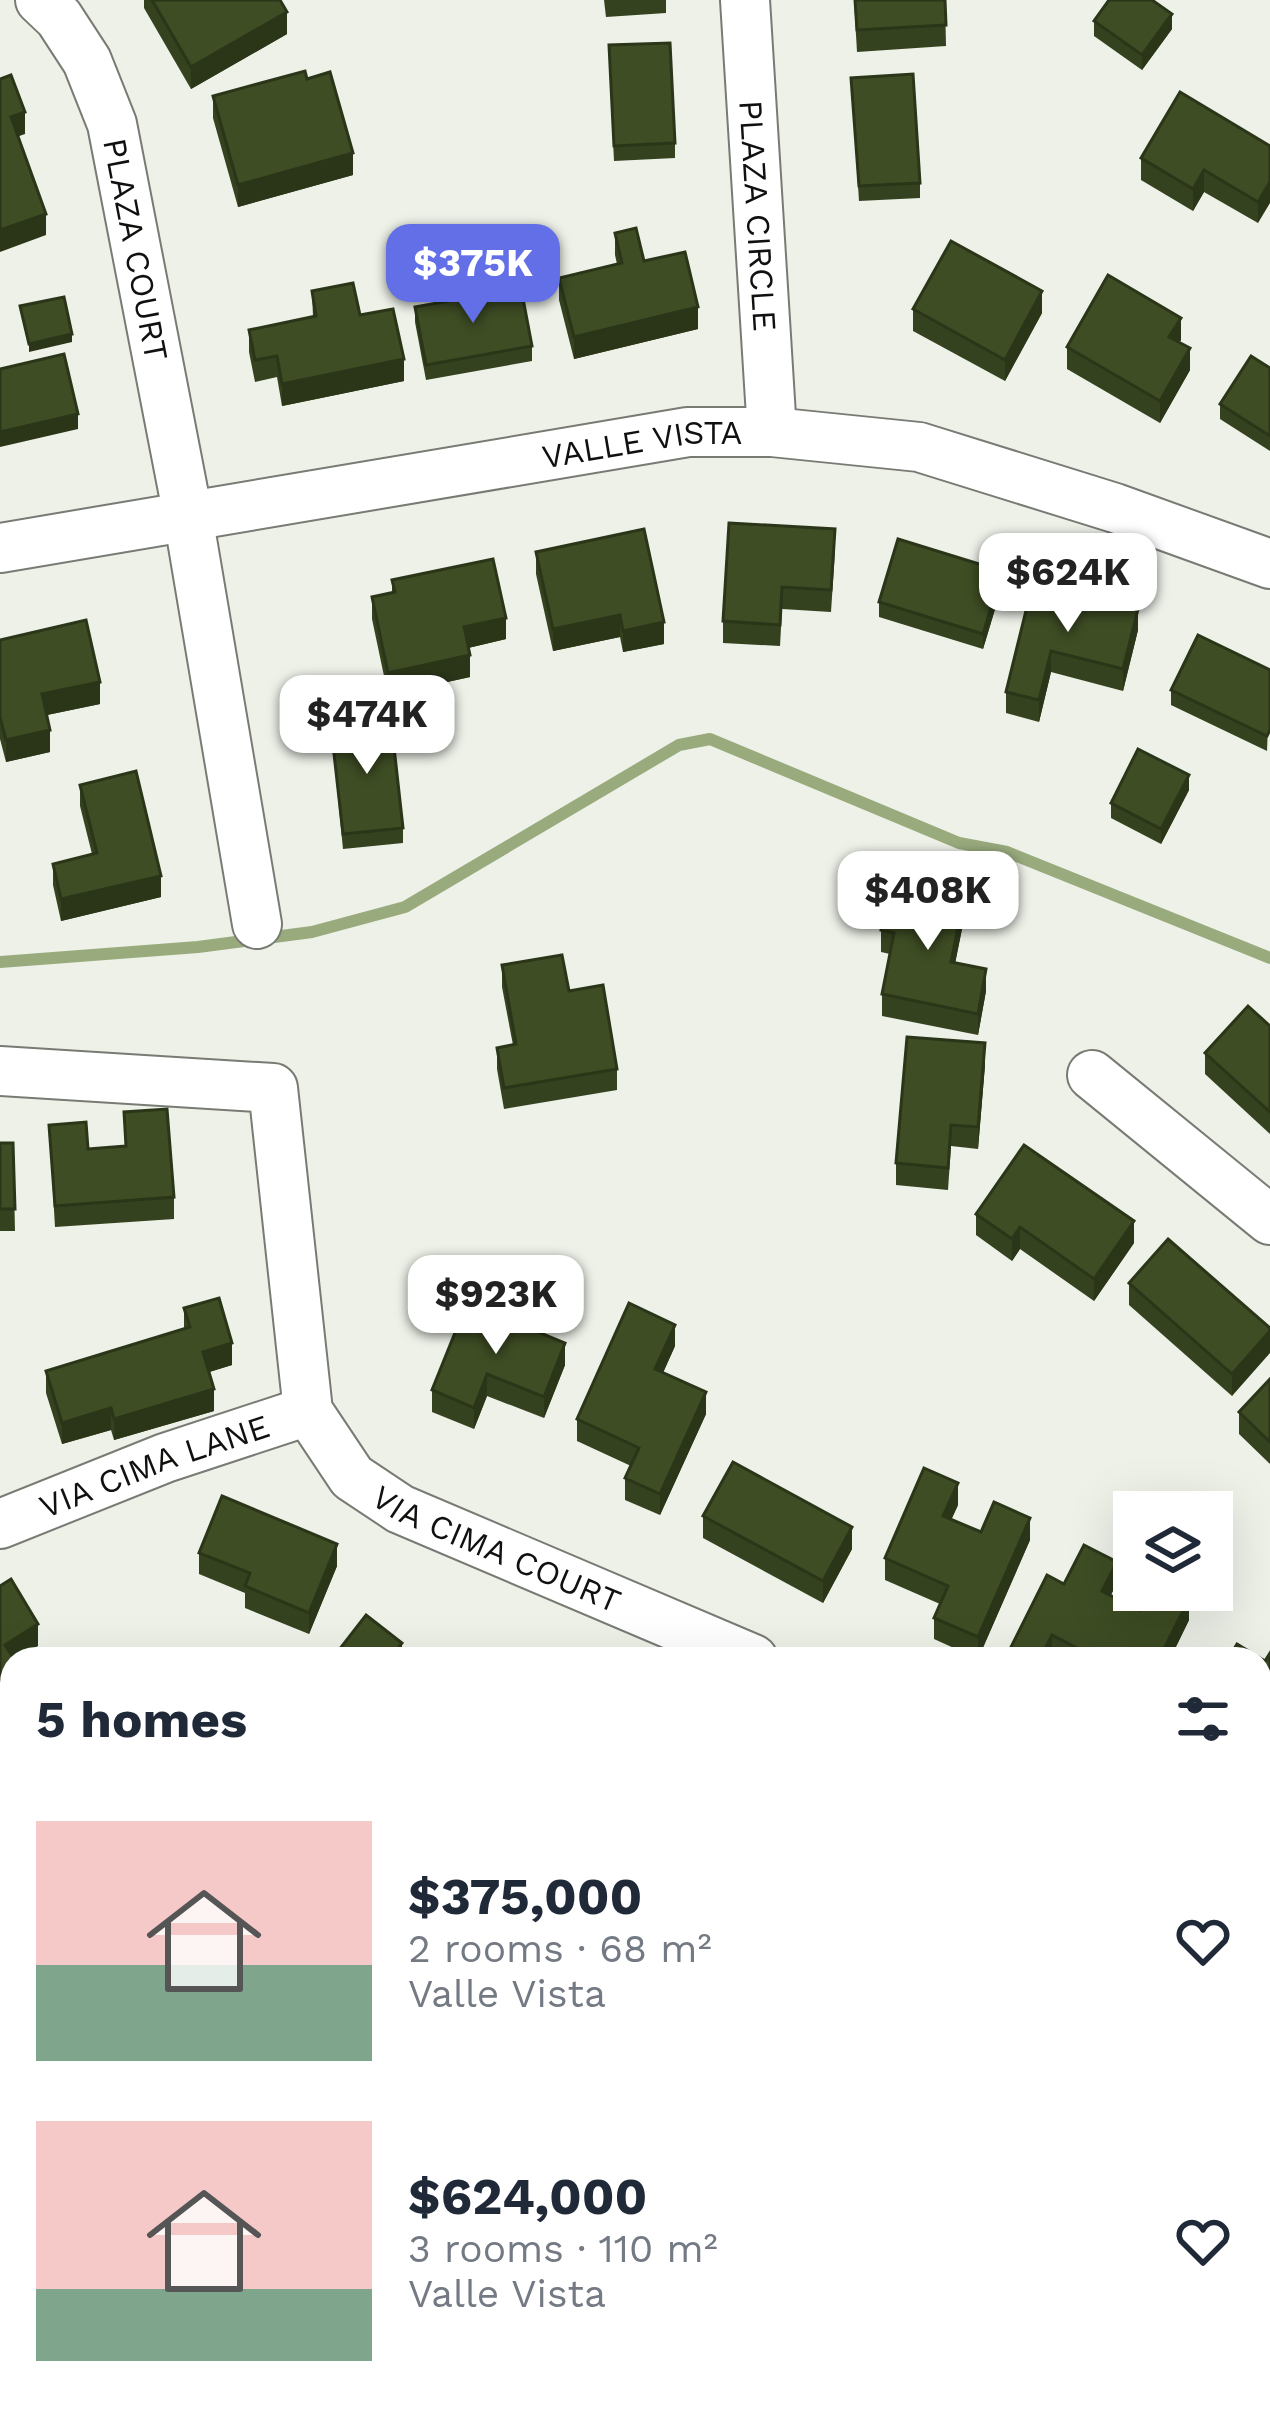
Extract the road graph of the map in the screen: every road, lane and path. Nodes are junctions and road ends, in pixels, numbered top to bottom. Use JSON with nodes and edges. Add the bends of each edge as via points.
{"nodes":[{"id":1,"x":40,"y":0,"type":"edge"},
{"id":2,"x":745,"y":0,"type":"edge"},
{"id":3,"x":772,"y":432,"type":"junction"},
{"id":4,"x":188,"y":516,"type":"junction"},
{"id":5,"x":0,"y":548,"type":"edge"},
{"id":6,"x":1270,"y":564,"type":"edge"},
{"id":7,"x":256,"y":924,"type":"dead end"},
{"id":8,"x":0,"y":1071,"type":"edge"},
{"id":9,"x":1092,"y":1075,"type":"dead end"},
{"id":10,"x":1270,"y":1220,"type":"edge"},
{"id":11,"x":308,"y":1411,"type":"junction"},
{"id":12,"x":0,"y":1524,"type":"edge"},
{"id":13,"x":725,"y":1647,"type":"edge"}],
"edges":[{"from":1,"to":4,"type":"street","name":"PLAZA COURT","via":[[87,61],[112,124]]},
{"from":2,"to":3,"type":"street","name":"PLAZA CIRCLE"},
{"from":3,"to":4,"type":"street","name":"VALLE VISTA","via":[[688,433]]},
{"from":3,"to":6,"type":"street","name":"VALLE VISTA","via":[[919,448]]},
{"from":4,"to":5,"type":"street","name":"VALLE VISTA"},
{"from":4,"to":7,"type":"street"},
{"from":8,"to":11,"type":"street","name":"VIA CIMA COURT","via":[[274,1088]]},
{"from":9,"to":10,"type":"street"},
{"from":11,"to":12,"type":"street","name":"VIA CIMA LANE"},
{"from":11,"to":13,"type":"street","name":"VIA CIMA COURT","via":[[352,1477],[400,1509]]}]}
